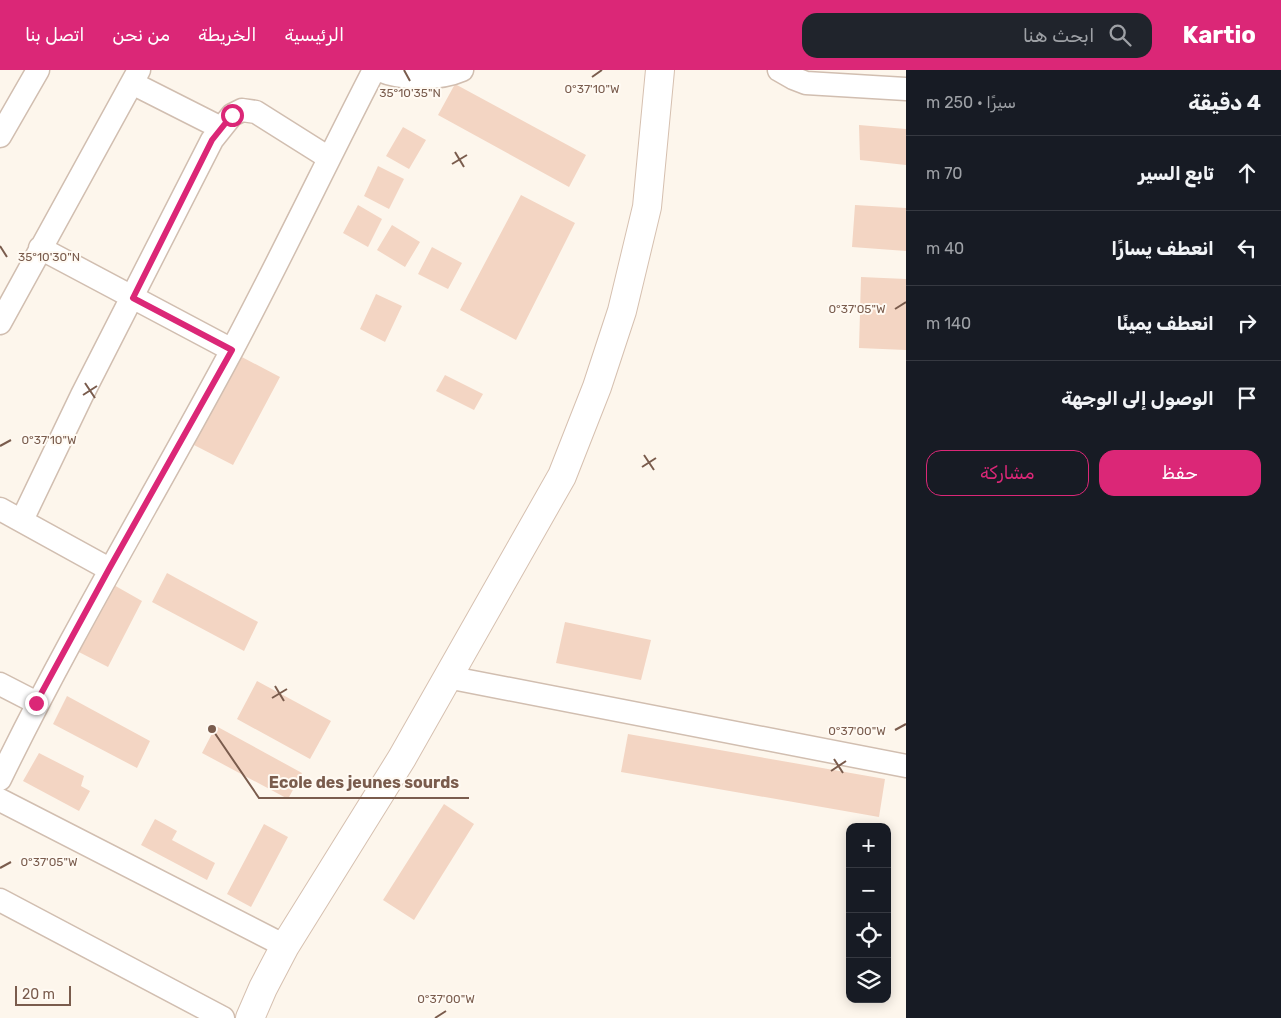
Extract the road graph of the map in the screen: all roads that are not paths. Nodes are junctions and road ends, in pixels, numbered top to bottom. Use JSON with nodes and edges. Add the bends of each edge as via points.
{"nodes":[{"id":1,"x":38,"y":70,"type":"edge"},
{"id":2,"x":374,"y":70,"type":"edge"},
{"id":3,"x":380,"y":70,"type":"edge"},
{"id":4,"x":462,"y":70,"type":"edge"},
{"id":5,"x":660,"y":70,"type":"edge"},
{"id":6,"x":779,"y":70,"type":"edge"},
{"id":7,"x":136,"y":76,"type":"edge"},
{"id":8,"x":906,"y":89,"type":"edge"},
{"id":9,"x":221,"y":128,"type":"junction"},
{"id":10,"x":0,"y":136,"type":"edge"},
{"id":11,"x":329,"y":158,"type":"junction"},
{"id":12,"x":40,"y":248,"type":"junction"},
{"id":13,"x":133,"y":298,"type":"junction"},
{"id":14,"x":0,"y":322,"type":"edge"},
{"id":15,"x":232,"y":350,"type":"junction"},
{"id":16,"x":0,"y":509,"type":"edge"},
{"id":17,"x":22,"y":520,"type":"junction"},
{"id":18,"x":109,"y":569,"type":"junction"},
{"id":19,"x":447,"y":677,"type":"junction"},
{"id":20,"x":0,"y":684,"type":"edge"},
{"id":21,"x":36,"y":703,"type":"junction"},
{"id":22,"x":906,"y":766,"type":"edge"},
{"id":23,"x":0,"y":779,"type":"edge"},
{"id":24,"x":0,"y":800,"type":"edge"},
{"id":25,"x":0,"y":900,"type":"edge"},
{"id":26,"x":285,"y":946,"type":"junction"},
{"id":27,"x":223,"y":1018,"type":"edge"},
{"id":28,"x":250,"y":1018,"type":"edge"}],
"edges":[{"from":1,"to":10,"type":"street"},
{"from":2,"to":11,"type":"street"},
{"from":3,"to":4,"type":"street","via":[[406,78]]},
{"from":5,"to":19,"type":"main road","via":[[647,207],[622,311],[598,387],[562,476]]},
{"from":6,"to":8,"type":"street","via":[[806,83]]},
{"from":7,"to":9,"type":"street"},
{"from":7,"to":12,"type":"street"},
{"from":9,"to":11,"type":"street","via":[[232,115],[242,110],[256,112]]},
{"from":9,"to":13,"type":"street"},
{"from":11,"to":15,"type":"street"},
{"from":12,"to":13,"type":"street"},
{"from":12,"to":14,"type":"street"},
{"from":13,"to":15,"type":"street"},
{"from":13,"to":17,"type":"street"},
{"from":15,"to":18,"type":"street"},
{"from":16,"to":17,"type":"street"},
{"from":17,"to":18,"type":"street"},
{"from":18,"to":21,"type":"street"},
{"from":19,"to":22,"type":"street"},
{"from":19,"to":26,"type":"main road","via":[[402,758]]},
{"from":20,"to":21,"type":"street"},
{"from":21,"to":23,"type":"street"},
{"from":24,"to":26,"type":"street"},
{"from":25,"to":27,"type":"street"},
{"from":26,"to":28,"type":"main road"}]}
